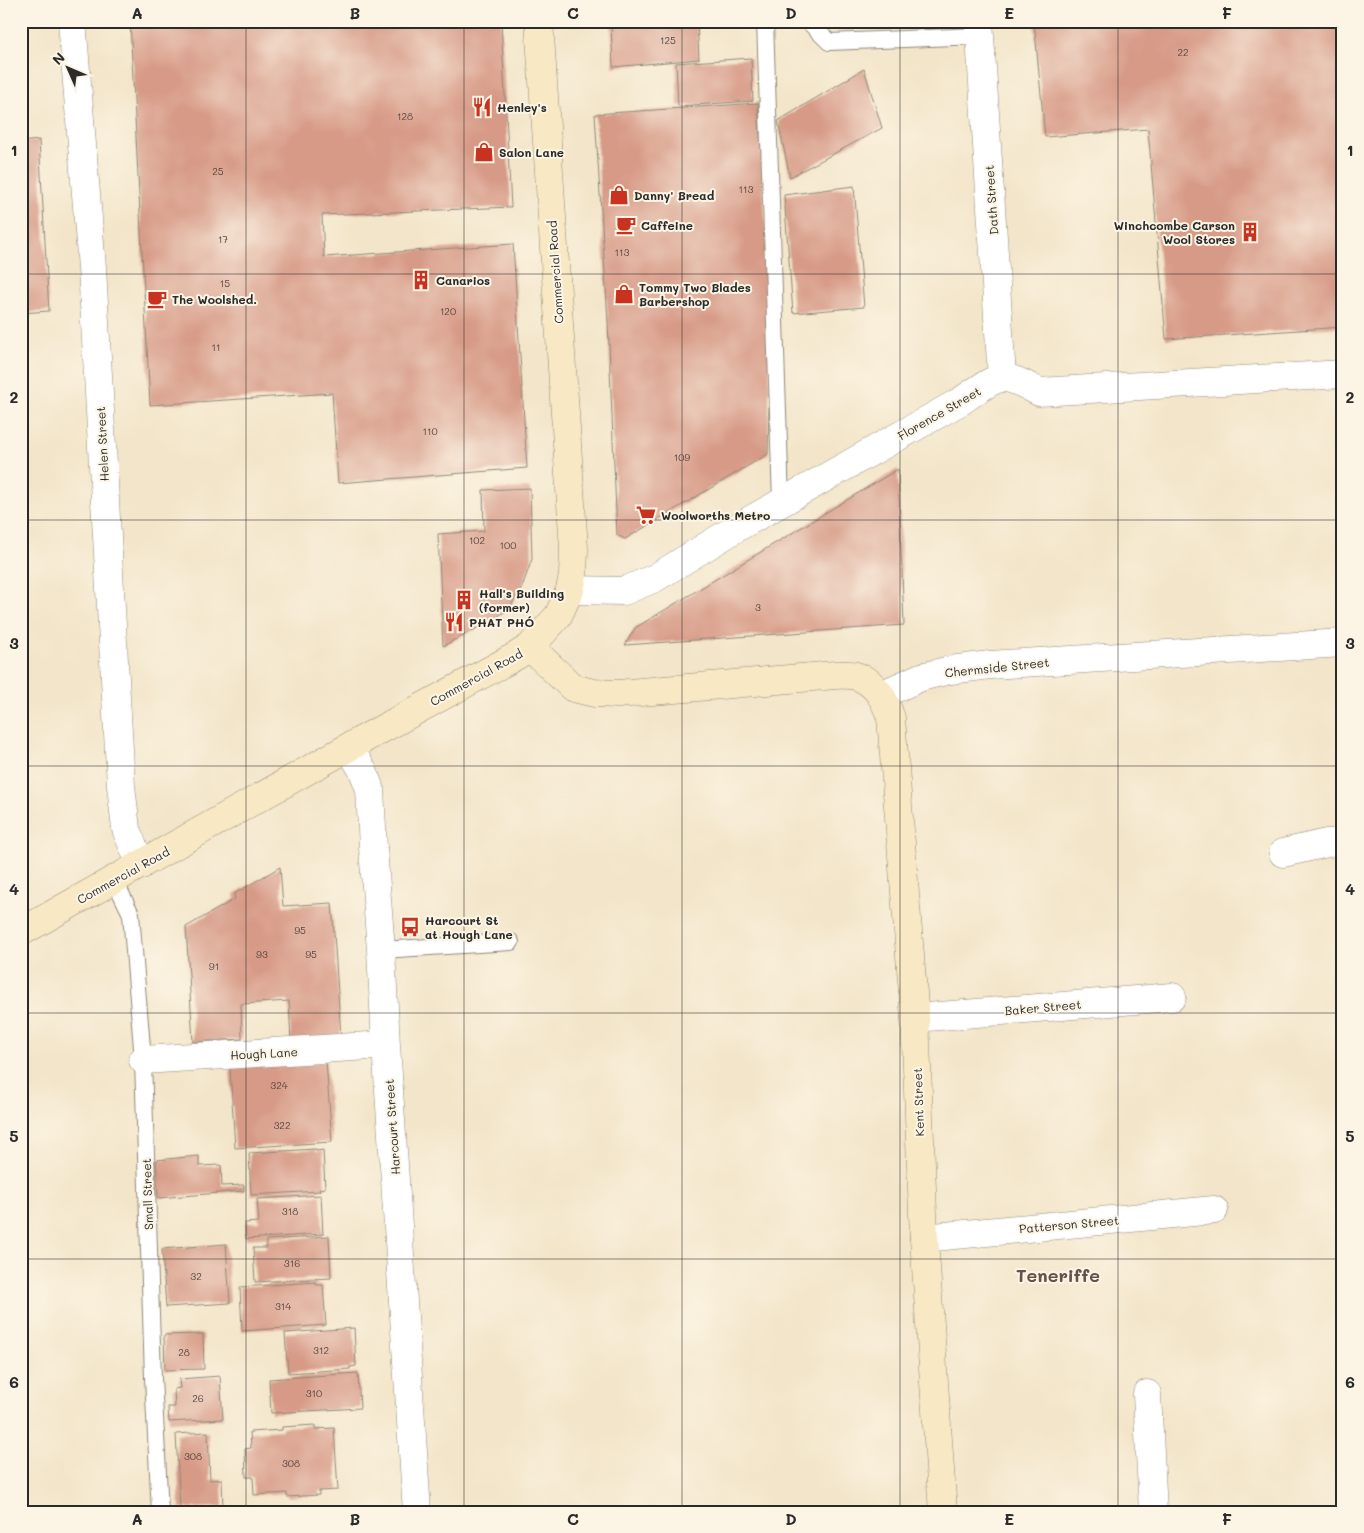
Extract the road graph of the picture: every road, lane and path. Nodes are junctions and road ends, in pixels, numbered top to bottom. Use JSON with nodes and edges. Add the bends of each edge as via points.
{"nodes":[{"id":1,"x":72,"y":21,"type":"edge"},
{"id":2,"x":539,"y":21,"type":"edge"},
{"id":3,"x":765,"y":21,"type":"edge"},
{"id":4,"x":808,"y":21,"type":"edge"},
{"id":5,"x":980,"y":29,"type":"edge"},
{"id":6,"x":1343,"y":374,"type":"edge"},
{"id":7,"x":1002,"y":378,"type":"junction"},
{"id":8,"x":781,"y":502,"type":"junction"},
{"id":9,"x":570,"y":590,"type":"junction"},
{"id":10,"x":1343,"y":643,"type":"edge"},
{"id":11,"x":530,"y":647,"type":"junction"},
{"id":12,"x":881,"y":695,"type":"junction"},
{"id":13,"x":349,"y":748,"type":"junction"},
{"id":14,"x":1343,"y":842,"type":"edge"},
{"id":15,"x":1283,"y":853,"type":"dead end"},
{"id":16,"x":141,"y":865,"type":"junction"},
{"id":17,"x":114,"y":880,"type":"junction"},
{"id":18,"x":21,"y":932,"type":"edge"},
{"id":19,"x":511,"y":942,"type":"dead end"},
{"id":20,"x":382,"y":950,"type":"junction"},
{"id":21,"x":1172,"y":997,"type":"dead end"},
{"id":22,"x":914,"y":1018,"type":"junction"},
{"id":23,"x":386,"y":1045,"type":"junction"},
{"id":24,"x":143,"y":1060,"type":"junction"},
{"id":25,"x":1214,"y":1210,"type":"dead end"},
{"id":26,"x":924,"y":1238,"type":"junction"},
{"id":27,"x":1147,"y":1394,"type":"dead end"},
{"id":28,"x":160,"y":1512,"type":"edge"},
{"id":29,"x":417,"y":1512,"type":"edge"},
{"id":30,"x":943,"y":1512,"type":"edge"},
{"id":31,"x":1153,"y":1512,"type":"edge"}],
"edges":[{"from":1,"to":16,"type":"street","name":"Helen Street","via":[[92,268],[121,786],[126,829]]},
{"from":2,"to":9,"type":"street","name":"Commercial Road","via":[[574,549]]},
{"from":3,"to":8,"type":"lane"},
{"from":4,"to":5,"type":"lane","via":[[829,42]]},
{"from":5,"to":7,"type":"street","name":"Dath Street"},
{"from":6,"to":7,"type":"street","via":[[1039,392]]},
{"from":7,"to":8,"type":"street","name":"Florence Street"},
{"from":8,"to":9,"type":"street","name":"Florence Street","via":[[655,578],[632,588],[624,591]]},
{"from":9,"to":11,"type":"street","name":"Commercial Road","via":[[558,616]]},
{"from":10,"to":12,"type":"street","name":"Chermside Street","via":[[990,665],[921,677]]},
{"from":11,"to":12,"type":"street","via":[[573,688],[594,693],[618,694],[835,675],[855,676],[869,683]]},
{"from":11,"to":13,"type":"street","name":"Commercial Road"},
{"from":12,"to":22,"type":"street","name":"Kent Street","via":[[891,718]]},
{"from":13,"to":16,"type":"street","name":"Commercial Road"},
{"from":13,"to":20,"type":"street","name":"Harcourt Street","via":[[370,789]]},
{"from":14,"to":15,"type":"street","via":[[1327,842]]},
{"from":16,"to":17,"type":"street","name":"Commercial Road"},
{"from":17,"to":18,"type":"street","name":"Commercial Road"},
{"from":17,"to":24,"type":"lane","name":"Small Street","via":[[132,914]]},
{"from":19,"to":20,"type":"lane"},
{"from":20,"to":23,"type":"street","name":"Harcourt Street"},
{"from":21,"to":22,"type":"street","name":"Baker Street"},
{"from":22,"to":26,"type":"street","name":"Kent Street"},
{"from":23,"to":24,"type":"street","name":"Hough Lane"},
{"from":23,"to":29,"type":"street","name":"Harcourt Street"},
{"from":24,"to":28,"type":"lane","name":"Small Street"},
{"from":25,"to":26,"type":"street","name":"Patterson Street"},
{"from":26,"to":30,"type":"street","name":"Kent Street"},
{"from":27,"to":31,"type":"street"}]}
